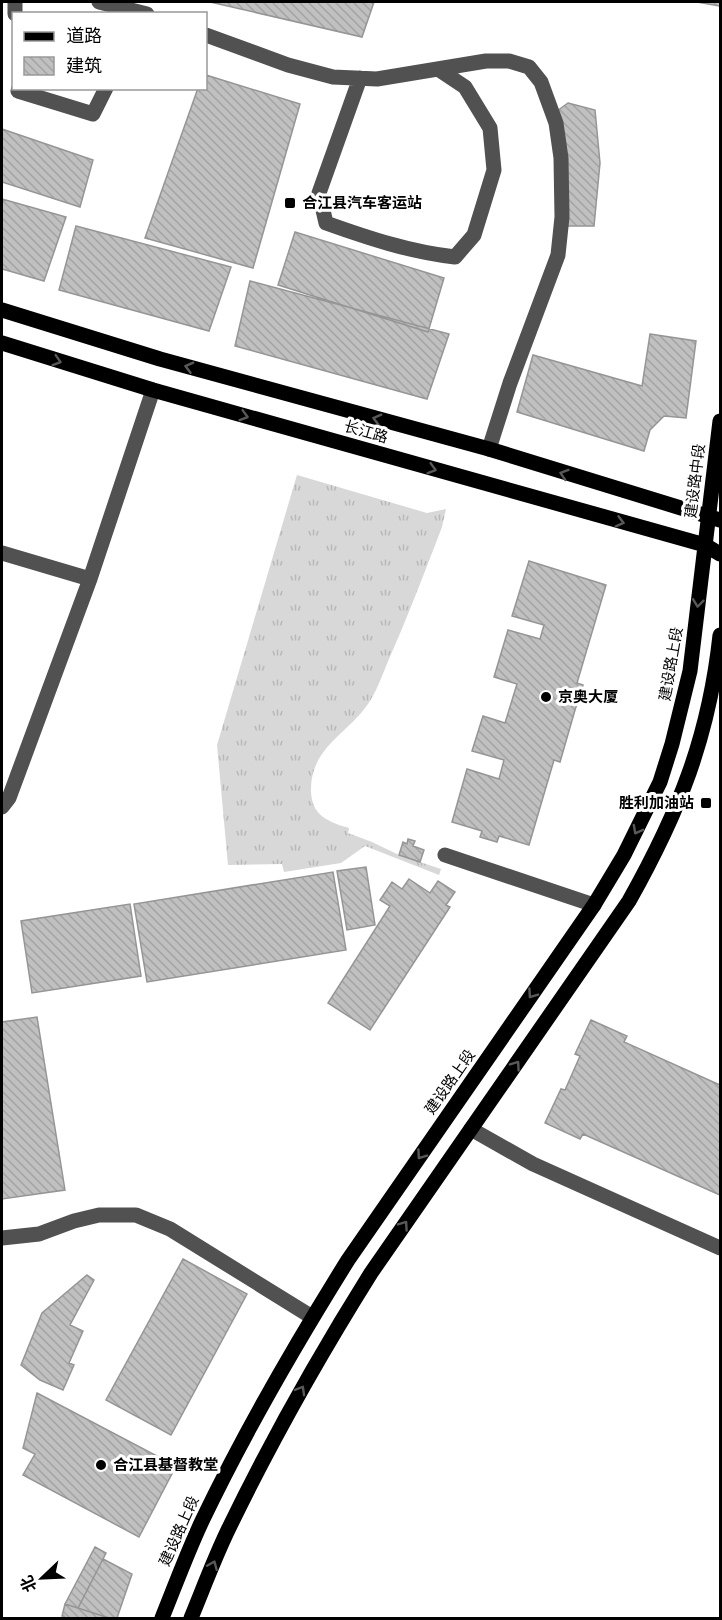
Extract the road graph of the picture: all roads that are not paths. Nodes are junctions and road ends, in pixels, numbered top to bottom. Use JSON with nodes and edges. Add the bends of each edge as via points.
{"nodes":[{"id":1,"x":99,"y":2,"type":"edge"},
{"id":2,"x":138,"y":12,"type":"edge"},
{"id":3,"x":207,"y":35,"type":"edge"},
{"id":4,"x":438,"y":69,"type":"junction"},
{"id":5,"x":360,"y":78,"type":"junction"},
{"id":6,"x":18,"y":90,"type":"edge"},
{"id":7,"x":105,"y":90,"type":"edge"},
{"id":8,"x":2,"y":310,"type":"edge"},
{"id":9,"x":2,"y":344,"type":"edge"},
{"id":10,"x":153,"y":390,"type":"junction"},
{"id":11,"x":720,"y":421,"type":"edge"},
{"id":12,"x":489,"y":449,"type":"junction"},
{"id":13,"x":715,"y":519,"type":"edge"},
{"id":14,"x":705,"y":545,"type":"junction"},
{"id":15,"x":2,"y":553,"type":"edge"},
{"id":16,"x":720,"y":554,"type":"edge"},
{"id":17,"x":90,"y":579,"type":"junction"},
{"id":18,"x":720,"y":637,"type":"edge"},
{"id":19,"x":2,"y":807,"type":"edge"},
{"id":20,"x":445,"y":855,"type":"dead end"},
{"id":21,"x":594,"y":905,"type":"junction"},
{"id":22,"x":471,"y":1129,"type":"junction"},
{"id":23,"x":2,"y":1239,"type":"edge"},
{"id":24,"x":720,"y":1248,"type":"edge"},
{"id":25,"x":312,"y":1317,"type":"junction"},
{"id":26,"x":162,"y":1618,"type":"edge"},
{"id":27,"x":191,"y":1618,"type":"edge"}],
"edges":[{"from":1,"to":2,"type":"street"},
{"from":3,"to":5,"type":"street","via":[[288,65],[333,77]]},
{"from":4,"to":5,"type":"street"},
{"from":4,"to":5,"type":"street","via":[[465,87],[490,128],[494,170],[474,235],[455,257],[375,240],[326,223],[319,193]]},
{"from":4,"to":12,"type":"street","via":[[486,61],[509,61],[529,67],[548,98],[560,147],[562,216],[558,255]]},
{"from":6,"to":7,"type":"street","via":[[93,114]]},
{"from":12,"to":8,"type":"main road","name":"长江路","one_way":true,"via":[[160,359]]},
{"from":9,"to":10,"type":"main road","name":"长江路","one_way":true},
{"from":10,"to":14,"type":"main road","name":"长江路","one_way":true},
{"from":10,"to":17,"type":"street"},
{"from":11,"to":13,"type":"main road","name":"建设路中段"},
{"from":13,"to":12,"type":"main road","name":"长江路","one_way":true},
{"from":13,"to":14,"type":"main road","name":"建设路中段"},
{"from":14,"to":16,"type":"main road","name":"长江路"},
{"from":14,"to":21,"type":"main road","name":"建设路上段","one_way":true,"via":[[690,671],[672,744],[642,820]]},
{"from":15,"to":17,"type":"street"},
{"from":17,"to":19,"type":"street","via":[[9,798]]},
{"from":22,"to":18,"type":"main road","one_way":true,"via":[[629,902],[661,841],[693,765],[716,677]]},
{"from":20,"to":21,"type":"street"},
{"from":21,"to":25,"type":"main road","name":"建设路上段","one_way":true},
{"from":22,"to":24,"type":"street","via":[[533,1164]]},
{"from":27,"to":22,"type":"main road","one_way":true,"via":[[227,1532],[280,1426],[371,1273]]},
{"from":23,"to":25,"type":"street","via":[[39,1234],[99,1215],[136,1215],[170,1229]]},
{"from":25,"to":26,"type":"main road","name":"建设路上段","via":[[257,1412],[211,1503]]}]}
